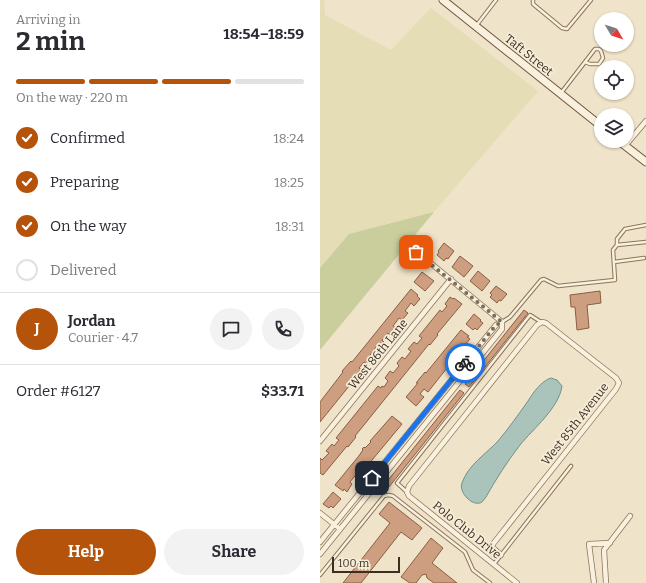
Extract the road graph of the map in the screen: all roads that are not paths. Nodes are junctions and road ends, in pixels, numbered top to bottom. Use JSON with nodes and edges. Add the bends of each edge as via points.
{"nodes":[{"id":1,"x":443,"y":0,"type":"edge"},
{"id":2,"x":496,"y":0,"type":"edge"},
{"id":3,"x":534,"y":0,"type":"edge"},
{"id":4,"x":591,"y":0,"type":"edge"},
{"id":5,"x":475,"y":26,"type":"junction"},
{"id":6,"x":585,"y":62,"type":"junction"},
{"id":7,"x":560,"y":94,"type":"junction"},
{"id":8,"x":594,"y":121,"type":"edge"},
{"id":9,"x":646,"y":121,"type":"edge"},
{"id":10,"x":634,"y":132,"type":"edge"},
{"id":11,"x":628,"y":148,"type":"edge"},
{"id":12,"x":646,"y":162,"type":"edge"},
{"id":13,"x":646,"y":225,"type":"edge"},
{"id":14,"x":405,"y":242,"type":"dead end"},
{"id":15,"x":646,"y":242,"type":"edge"},
{"id":16,"x":617,"y":245,"type":"junction"},
{"id":17,"x":644,"y":258,"type":"dead end"},
{"id":18,"x":614,"y":262,"type":"junction"},
{"id":19,"x":451,"y":279,"type":"junction"},
{"id":20,"x":502,"y":322,"type":"junction"},
{"id":21,"x":542,"y":322,"type":"junction"},
{"id":22,"x":320,"y":441,"type":"edge"},
{"id":23,"x":571,"y":466,"type":"dead end"},
{"id":24,"x":407,"y":492,"type":"junction"},
{"id":25,"x":320,"y":513,"type":"edge"},
{"id":26,"x":630,"y":516,"type":"dead end"},
{"id":27,"x":334,"y":524,"type":"junction"},
{"id":28,"x":340,"y":529,"type":"junction"},
{"id":29,"x":320,"y":542,"type":"edge"},
{"id":30,"x":610,"y":543,"type":"junction"},
{"id":31,"x":320,"y":554,"type":"edge"},
{"id":32,"x":501,"y":555,"type":"junction"},
{"id":33,"x":494,"y":565,"type":"junction"},
{"id":34,"x":320,"y":575,"type":"edge"},
{"id":35,"x":490,"y":583,"type":"edge"},
{"id":36,"x":517,"y":583,"type":"edge"},
{"id":37,"x":594,"y":583,"type":"edge"},
{"id":38,"x":606,"y":583,"type":"edge"}],
"edges":[{"from":1,"to":5,"type":"main road","name":"Taft Street"},
{"from":2,"to":5,"type":"lane"},
{"from":3,"to":4,"type":"lane","via":[[533,4],[562,28],[567,29]]},
{"from":5,"to":7,"type":"main road","name":"Taft Street"},
{"from":6,"to":6,"type":"lane","via":[[599,64],[603,58],[602,51],[595,49]]},
{"from":6,"to":7,"type":"lane"},
{"from":7,"to":8,"type":"main road","name":"Taft Street"},
{"from":9,"to":10,"type":"street"},
{"from":11,"to":12,"type":"main road"},
{"from":13,"to":16,"type":"lane","via":[[625,229],[617,239]]},
{"from":14,"to":19,"type":"street"},
{"from":15,"to":16,"type":"lane"},
{"from":16,"to":18,"type":"lane","via":[[613,250]]},
{"from":17,"to":18,"type":"lane"},
{"from":18,"to":20,"type":"lane","via":[[615,280],[558,286],[541,280],[510,317]]},
{"from":19,"to":20,"type":"street"},
{"from":19,"to":22,"type":"street","name":"West 86th Lane"},
{"from":20,"to":27,"type":"street","via":[[496,325]]},
{"from":20,"to":28,"type":"street","via":[[502,329]]},
{"from":21,"to":24,"type":"street","via":[[536,326],[409,486]]},
{"from":21,"to":24,"type":"lane","via":[[530,315],[397,483]]},
{"from":21,"to":32,"type":"street","name":"West 85th Avenue","via":[[616,378],[619,383],[493,544],[492,547]]},
{"from":23,"to":32,"type":"lane"},
{"from":24,"to":33,"type":"street","name":"Polo Club Drive"},
{"from":25,"to":27,"type":"street"},
{"from":26,"to":30,"type":"street"},
{"from":27,"to":28,"type":"street"},
{"from":27,"to":29,"type":"street"},
{"from":28,"to":31,"type":"street"},
{"from":30,"to":37,"type":"street","via":[[589,544]]},
{"from":30,"to":38,"type":"street","via":[[604,550]]},
{"from":32,"to":33,"type":"lane"},
{"from":33,"to":36,"type":"street","name":"Polo Club Drive"},
{"from":34,"to":35,"type":"lane","via":[[384,496],[389,494],[465,552],[473,570]]}]}
